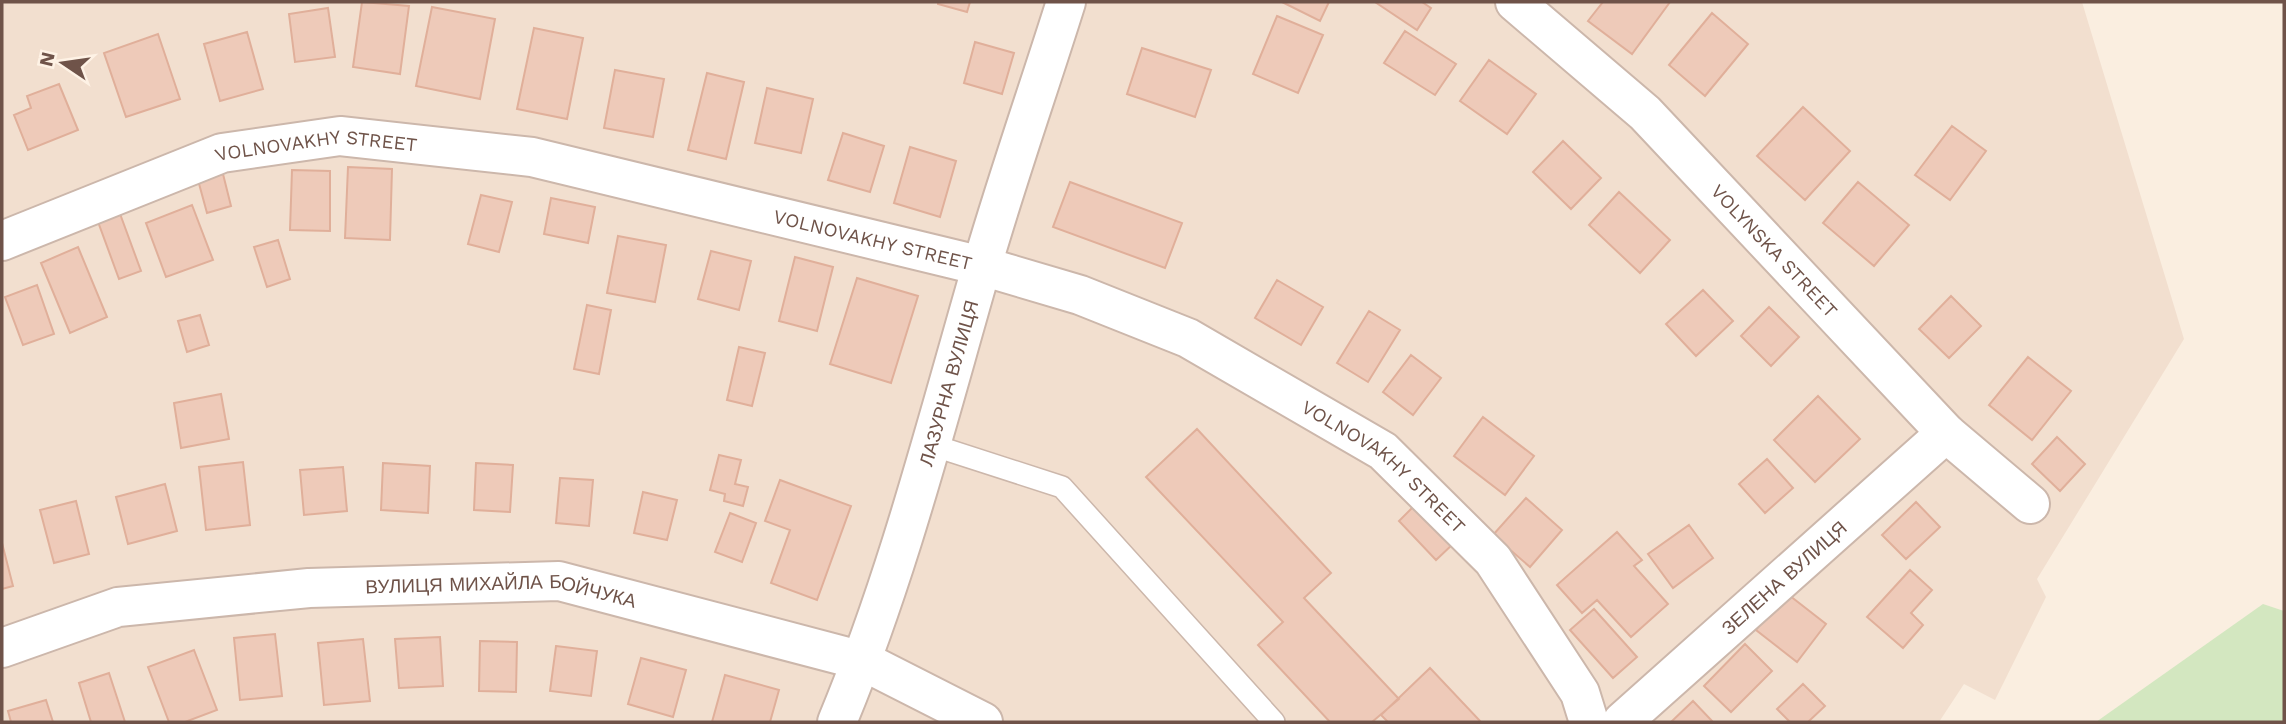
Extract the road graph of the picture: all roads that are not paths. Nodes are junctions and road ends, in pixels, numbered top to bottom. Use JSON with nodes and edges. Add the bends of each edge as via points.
{"nodes":[{"id":1,"x":1066,"y":2,"type":"edge"},
{"id":2,"x":1515,"y":2,"type":"edge"},
{"id":3,"x":2,"y":240,"type":"edge"},
{"id":4,"x":982,"y":266,"type":"junction"},
{"id":5,"x":1946,"y":433,"type":"junction"},
{"id":6,"x":932,"y":444,"type":"junction"},
{"id":7,"x":2030,"y":504,"type":"dead end"},
{"id":8,"x":2,"y":648,"type":"edge"},
{"id":9,"x":863,"y":661,"type":"junction"},
{"id":10,"x":837,"y":722,"type":"edge"},
{"id":11,"x":983,"y":722,"type":"edge"},
{"id":12,"x":1274,"y":722,"type":"edge"},
{"id":13,"x":1589,"y":722,"type":"edge"},
{"id":14,"x":1622,"y":722,"type":"edge"}],
"edges":[{"from":1,"to":4,"type":"street","name":"ЛАЗУРНА ВУЛИЦЯ"},
{"from":2,"to":5,"type":"street","name":"VOLYNSKA STREET","via":[[1645,113]]},
{"from":3,"to":4,"type":"street","name":"VOLNOVAKHY STREET","via":[[222,153],[340,136],[532,157]]},
{"from":4,"to":6,"type":"street","name":"ЛАЗУРНА ВУЛИЦЯ"},
{"from":4,"to":13,"type":"street","name":"VOLNOVAKHY STREET","via":[[1080,295],[1188,338],[1382,451],[1493,560],[1580,693]]},
{"from":5,"to":7,"type":"street","name":"VOLYNSKA STREET"},
{"from":5,"to":14,"type":"street","name":"ЗЕЛЕНА ВУЛИЦЯ"},
{"from":6,"to":9,"type":"street","name":"ЛАЗУРНА ВУЛИЦЯ"},
{"from":6,"to":12,"type":"lane","via":[[1062,486]]},
{"from":8,"to":9,"type":"street","name":"ВУЛИЦЯ МИХАЙЛА БОЙЧУКА","via":[[118,607],[309,588],[559,581]]},
{"from":9,"to":10,"type":"street","name":"ЛАЗУРНА ВУЛИЦЯ"},
{"from":9,"to":11,"type":"street","name":"ВУЛИЦЯ МИХАЙЛА БОЙЧУКА"}]}
